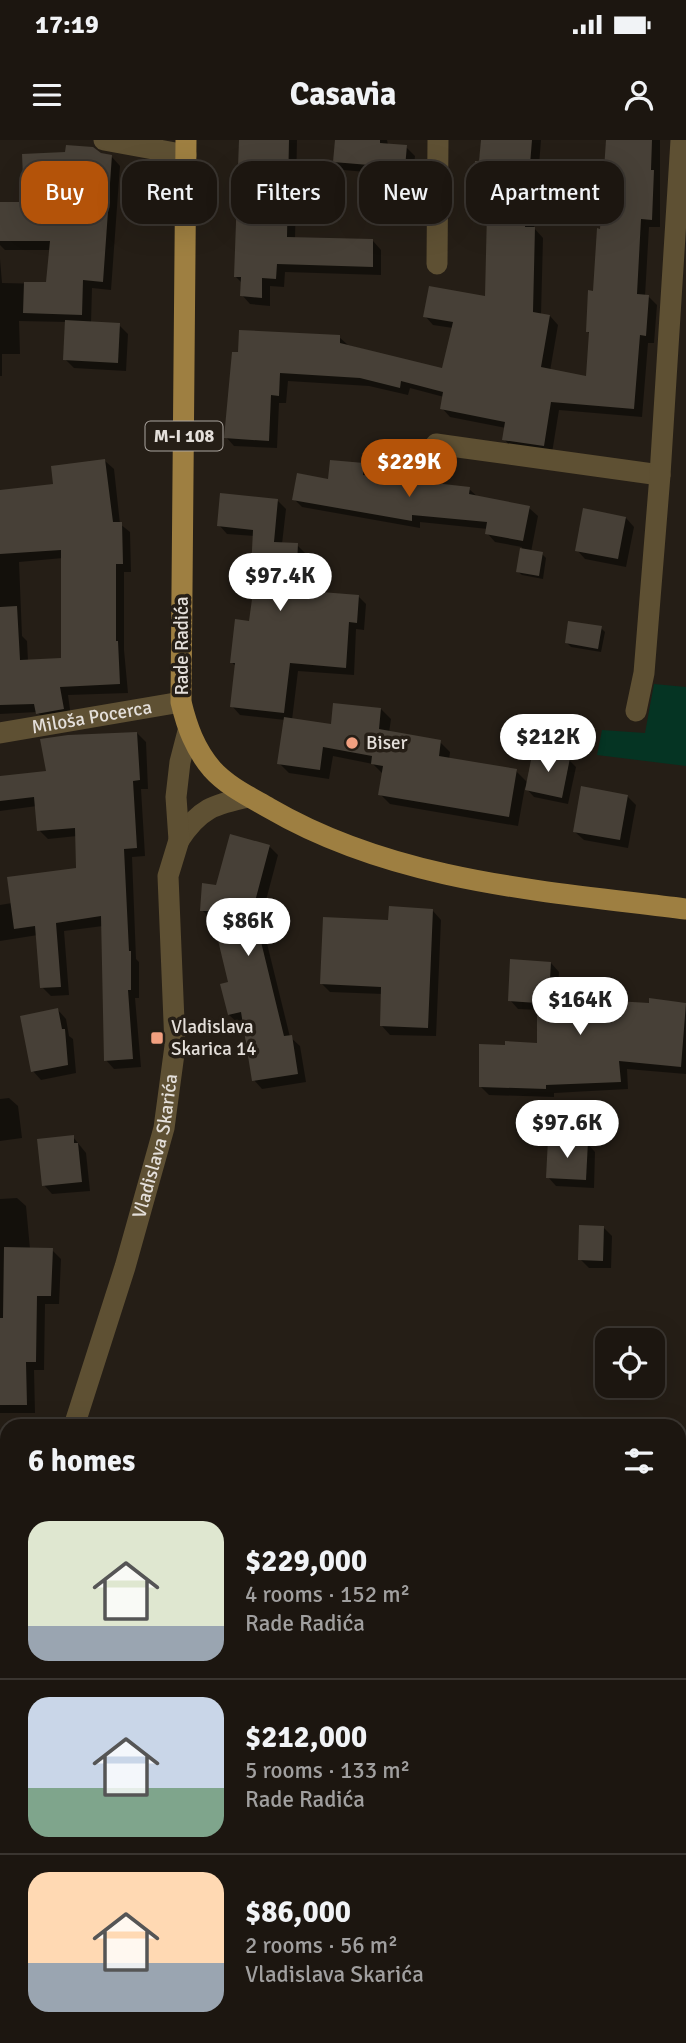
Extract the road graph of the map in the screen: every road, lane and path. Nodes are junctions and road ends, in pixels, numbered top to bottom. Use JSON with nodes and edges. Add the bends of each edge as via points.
{"nodes":[{"id":1,"x":104,"y":140,"type":"edge"},
{"id":2,"x":438,"y":140,"type":"edge"},
{"id":3,"x":681,"y":140,"type":"edge"},
{"id":4,"x":186,"y":147,"type":"edge"},
{"id":5,"x":437,"y":264,"type":"dead end"},
{"id":6,"x":436,"y":444,"type":"dead end"},
{"id":7,"x":660,"y":475,"type":"junction"},
{"id":8,"x":181,"y":702,"type":"junction"},
{"id":9,"x":636,"y":711,"type":"dead end"},
{"id":10,"x":188,"y":731,"type":"junction"},
{"id":11,"x":0,"y":733,"type":"edge"},
{"id":12,"x":249,"y":797,"type":"junction"},
{"id":13,"x":179,"y":840,"type":"junction"},
{"id":14,"x":686,"y":909,"type":"edge"},
{"id":15,"x":76,"y":1419,"type":"edge"}],
"edges":[{"from":1,"to":4,"type":"street"},
{"from":2,"to":5,"type":"street"},
{"from":3,"to":7,"type":"street"},
{"from":4,"to":8,"type":"main road","name":"Rade Radića","number":"M-I 108"},
{"from":6,"to":7,"type":"street"},
{"from":7,"to":9,"type":"street","via":[[644,673]]},
{"from":8,"to":10,"type":"main road","name":"Rade Radića","number":"M-I 108"},
{"from":8,"to":11,"type":"street","name":"Miloša Pocerca"},
{"from":10,"to":12,"type":"main road","name":"Rade Radića","number":"M-I 108","via":[[214,771]]},
{"from":10,"to":13,"type":"street","name":"Vladislava Skarića","via":[[176,797]]},
{"from":12,"to":13,"type":"street","via":[[201,813]]},
{"from":12,"to":14,"type":"main road","name":"Rade Radića","number":"M-I 108","via":[[347,846],[427,871]]},
{"from":13,"to":15,"type":"street","name":"Vladislava Skarića","via":[[168,876],[175,1046],[163,1128]]}]}
